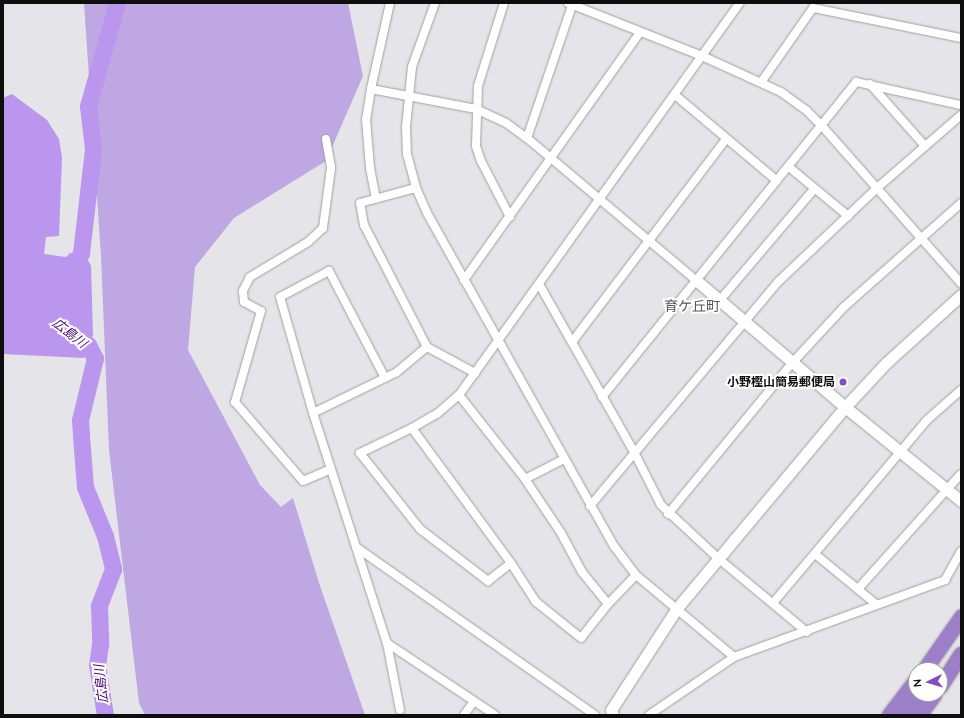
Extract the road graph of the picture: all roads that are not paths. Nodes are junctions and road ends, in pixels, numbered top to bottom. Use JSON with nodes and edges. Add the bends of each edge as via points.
{"nodes":[{"id":1,"x":390,"y":3,"type":"edge"},
{"id":2,"x":435,"y":3,"type":"edge"},
{"id":3,"x":504,"y":3,"type":"edge"},
{"id":4,"x":740,"y":3,"type":"edge"},
{"id":5,"x":571,"y":4,"type":"edge"},
{"id":6,"x":640,"y":32,"type":"junction"},
{"id":7,"x":961,"y":38,"type":"edge"},
{"id":8,"x":702,"y":56,"type":"junction"},
{"id":9,"x":762,"y":81,"type":"junction"},
{"id":10,"x":870,"y":83,"type":"junction"},
{"id":11,"x":371,"y":89,"type":"junction"},
{"id":12,"x":408,"y":95,"type":"junction"},
{"id":13,"x":675,"y":95,"type":"junction"},
{"id":14,"x":961,"y":105,"type":"edge"},
{"id":15,"x":476,"y":109,"type":"junction"},
{"id":16,"x":961,"y":115,"type":"edge"},
{"id":17,"x":822,"y":126,"type":"junction"},
{"id":18,"x":527,"y":138,"type":"junction"},
{"id":19,"x":326,"y":139,"type":"dead end"},
{"id":20,"x":726,"y":140,"type":"junction"},
{"id":21,"x":925,"y":146,"type":"junction"},
{"id":22,"x":552,"y":159,"type":"junction"},
{"id":23,"x":789,"y":167,"type":"junction"},
{"id":24,"x":777,"y":181,"type":"junction"},
{"id":25,"x":416,"y":188,"type":"junction"},
{"id":26,"x":877,"y":188,"type":"junction"},
{"id":27,"x":814,"y":189,"type":"junction"},
{"id":28,"x":376,"y":198,"type":"junction"},
{"id":29,"x":600,"y":199,"type":"junction"},
{"id":30,"x":961,"y":203,"type":"edge"},
{"id":31,"x":848,"y":216,"type":"junction"},
{"id":32,"x":510,"y":217,"type":"junction"},
{"id":33,"x":923,"y":238,"type":"junction"},
{"id":34,"x":649,"y":240,"type":"junction"},
{"id":35,"x":464,"y":280,"type":"junction"},
{"id":36,"x":697,"y":281,"type":"junction"},
{"id":37,"x":961,"y":283,"type":"edge"},
{"id":38,"x":539,"y":284,"type":"junction"},
{"id":39,"x":961,"y":295,"type":"edge"},
{"id":40,"x":720,"y":300,"type":"junction"},
{"id":41,"x":745,"y":322,"type":"junction"},
{"id":42,"x":498,"y":340,"type":"junction"},
{"id":43,"x":572,"y":342,"type":"junction"},
{"id":44,"x":427,"y":347,"type":"junction"},
{"id":45,"x":793,"y":362,"type":"junction"},
{"id":46,"x":475,"y":373,"type":"junction"},
{"id":47,"x":385,"y":378,"type":"junction"},
{"id":48,"x":961,"y":390,"type":"edge"},
{"id":49,"x":459,"y":395,"type":"junction"},
{"id":50,"x":602,"y":397,"type":"junction"},
{"id":51,"x":845,"y":407,"type":"junction"},
{"id":52,"x":313,"y":413,"type":"junction"},
{"id":53,"x":412,"y":428,"type":"junction"},
{"id":54,"x":901,"y":453,"type":"junction"},
{"id":55,"x":635,"y":454,"type":"junction"},
{"id":56,"x":564,"y":459,"type":"junction"},
{"id":57,"x":331,"y":469,"type":"junction"},
{"id":58,"x":961,"y":474,"type":"edge"},
{"id":59,"x":525,"y":479,"type":"junction"},
{"id":60,"x":946,"y":490,"type":"junction"},
{"id":61,"x":961,"y":501,"type":"edge"},
{"id":62,"x":590,"y":506,"type":"junction"},
{"id":63,"x":668,"y":514,"type":"junction"},
{"id":64,"x":356,"y":547,"type":"junction"},
{"id":65,"x":961,"y":551,"type":"edge"},
{"id":66,"x":815,"y":554,"type":"junction"},
{"id":67,"x":719,"y":558,"type":"junction"},
{"id":68,"x":511,"y":563,"type":"junction"},
{"id":69,"x":636,"y":575,"type":"junction"},
{"id":70,"x":858,"y":589,"type":"junction"},
{"id":71,"x":773,"y":603,"type":"junction"},
{"id":72,"x":608,"y":604,"type":"junction"},
{"id":73,"x":877,"y":605,"type":"junction"},
{"id":74,"x":677,"y":608,"type":"junction"},
{"id":75,"x":961,"y":617,"type":"edge"},
{"id":76,"x":807,"y":632,"type":"junction"},
{"id":77,"x":961,"y":632,"type":"edge"},
{"id":78,"x":387,"y":643,"type":"junction"},
{"id":79,"x":961,"y":654,"type":"edge"},
{"id":80,"x":734,"y":657,"type":"junction"},
{"id":81,"x":930,"y":662,"type":"edge"},
{"id":82,"x":942,"y":662,"type":"edge"},
{"id":83,"x":948,"y":674,"type":"edge"},
{"id":84,"x":908,"y":690,"type":"edge"},
{"id":85,"x":474,"y":701,"type":"junction"},
{"id":86,"x":914,"y":702,"type":"edge"},
{"id":87,"x":928,"y":702,"type":"edge"},
{"id":88,"x":400,"y":710,"type":"dead end"},
{"id":89,"x":464,"y":715,"type":"edge"},
{"id":90,"x":495,"y":715,"type":"edge"},
{"id":91,"x":595,"y":715,"type":"edge"},
{"id":92,"x":613,"y":715,"type":"edge"},
{"id":93,"x":649,"y":715,"type":"edge"},
{"id":94,"x":889,"y":715,"type":"edge"},
{"id":95,"x":904,"y":715,"type":"edge"},
{"id":96,"x":919,"y":715,"type":"edge"}],
"edges":[{"from":1,"to":11,"type":"street"},
{"from":2,"to":12,"type":"street","via":[[412,67]]},
{"from":3,"to":15,"type":"street","via":[[478,86]]},
{"from":4,"to":8,"type":"street"},
{"from":5,"to":6,"type":"street"},
{"from":5,"to":18,"type":"street"},
{"from":6,"to":8,"type":"street"},
{"from":6,"to":22,"type":"street"},
{"from":7,"to":9,"type":"street","via":[[813,8]]},
{"from":8,"to":9,"type":"street"},
{"from":8,"to":13,"type":"street"},
{"from":9,"to":17,"type":"street","via":[[807,111]]},
{"from":10,"to":14,"type":"street"},
{"from":10,"to":17,"type":"street","via":[[856,82]]},
{"from":10,"to":21,"type":"street"},
{"from":11,"to":12,"type":"street"},
{"from":11,"to":28,"type":"street","via":[[366,119],[370,168]]},
{"from":12,"to":15,"type":"street"},
{"from":12,"to":25,"type":"street","via":[[407,154]]},
{"from":13,"to":20,"type":"street"},
{"from":13,"to":29,"type":"street"},
{"from":15,"to":18,"type":"street"},
{"from":15,"to":32,"type":"street","via":[[476,146]]},
{"from":16,"to":21,"type":"street"},
{"from":17,"to":23,"type":"street"},
{"from":17,"to":26,"type":"street"},
{"from":18,"to":22,"type":"street"},
{"from":19,"to":57,"type":"street","via":[[331,168],[323,228],[308,242],[250,276],[243,291],[244,302],[261,311],[235,402],[303,481]]},
{"from":20,"to":24,"type":"street"},
{"from":20,"to":34,"type":"street"},
{"from":21,"to":26,"type":"street"},
{"from":22,"to":29,"type":"street"},
{"from":22,"to":32,"type":"street"},
{"from":23,"to":24,"type":"street"},
{"from":23,"to":27,"type":"street"},
{"from":24,"to":36,"type":"street"},
{"from":25,"to":28,"type":"street"},
{"from":25,"to":35,"type":"street"},
{"from":26,"to":31,"type":"street"},
{"from":26,"to":33,"type":"street"},
{"from":27,"to":31,"type":"street"},
{"from":27,"to":40,"type":"street"},
{"from":28,"to":44,"type":"street","via":[[360,203],[364,225]]},
{"from":29,"to":34,"type":"street"},
{"from":29,"to":38,"type":"street"},
{"from":30,"to":33,"type":"street"},
{"from":31,"to":41,"type":"street","via":[[779,281]]},
{"from":32,"to":35,"type":"street"},
{"from":33,"to":37,"type":"street"},
{"from":33,"to":45,"type":"street","via":[[844,307]]},
{"from":34,"to":36,"type":"street"},
{"from":34,"to":43,"type":"street"},
{"from":35,"to":42,"type":"street"},
{"from":36,"to":40,"type":"street"},
{"from":36,"to":50,"type":"street"},
{"from":38,"to":42,"type":"street"},
{"from":38,"to":43,"type":"street"},
{"from":39,"to":51,"type":"street","via":[[886,363]]},
{"from":40,"to":41,"type":"street"},
{"from":41,"to":45,"type":"street"},
{"from":41,"to":55,"type":"street"},
{"from":42,"to":46,"type":"street"},
{"from":42,"to":56,"type":"street"},
{"from":43,"to":50,"type":"street"},
{"from":44,"to":46,"type":"street"},
{"from":44,"to":47,"type":"street","via":[[397,372]]},
{"from":45,"to":51,"type":"street"},
{"from":45,"to":63,"type":"street"},
{"from":46,"to":49,"type":"street"},
{"from":47,"to":52,"type":"street"},
{"from":47,"to":52,"type":"street","via":[[329,272],[280,297]]},
{"from":48,"to":54,"type":"street","via":[[926,421]]},
{"from":49,"to":53,"type":"street","via":[[438,413]]},
{"from":49,"to":59,"type":"street"},
{"from":50,"to":55,"type":"street"},
{"from":51,"to":54,"type":"street"},
{"from":51,"to":67,"type":"street"},
{"from":52,"to":57,"type":"street"},
{"from":53,"to":68,"type":"street"},
{"from":53,"to":68,"type":"street","via":[[360,453],[420,529],[488,581]]},
{"from":54,"to":60,"type":"street"},
{"from":54,"to":66,"type":"street"},
{"from":55,"to":62,"type":"street"},
{"from":55,"to":63,"type":"street"},
{"from":56,"to":59,"type":"street"},
{"from":56,"to":62,"type":"street"},
{"from":57,"to":64,"type":"street"},
{"from":58,"to":60,"type":"street"},
{"from":59,"to":72,"type":"street","via":[[582,572]]},
{"from":60,"to":61,"type":"street"},
{"from":60,"to":70,"type":"street"},
{"from":62,"to":69,"type":"street","via":[[614,546]]},
{"from":63,"to":67,"type":"street"},
{"from":64,"to":78,"type":"street"},
{"from":64,"to":91,"type":"street"},
{"from":65,"to":73,"type":"street","via":[[945,580]]},
{"from":66,"to":70,"type":"street"},
{"from":66,"to":71,"type":"street"},
{"from":67,"to":71,"type":"street"},
{"from":67,"to":74,"type":"street"},
{"from":68,"to":72,"type":"street","via":[[536,602],[581,638]]},
{"from":69,"to":72,"type":"street"},
{"from":69,"to":74,"type":"street"},
{"from":70,"to":73,"type":"street"},
{"from":71,"to":76,"type":"street"},
{"from":73,"to":76,"type":"street"},
{"from":74,"to":80,"type":"street"},
{"from":74,"to":92,"type":"street","via":[[611,710]]},
{"from":75,"to":81,"type":"highway"},
{"from":76,"to":80,"type":"street"},
{"from":77,"to":82,"type":"highway"},
{"from":78,"to":85,"type":"street"},
{"from":78,"to":88,"type":"street"},
{"from":79,"to":83,"type":"highway"},
{"from":80,"to":93,"type":"street"},
{"from":84,"to":94,"type":"highway"},
{"from":85,"to":89,"type":"street"},
{"from":85,"to":90,"type":"street"},
{"from":86,"to":95,"type":"highway"},
{"from":87,"to":96,"type":"highway"}]}
